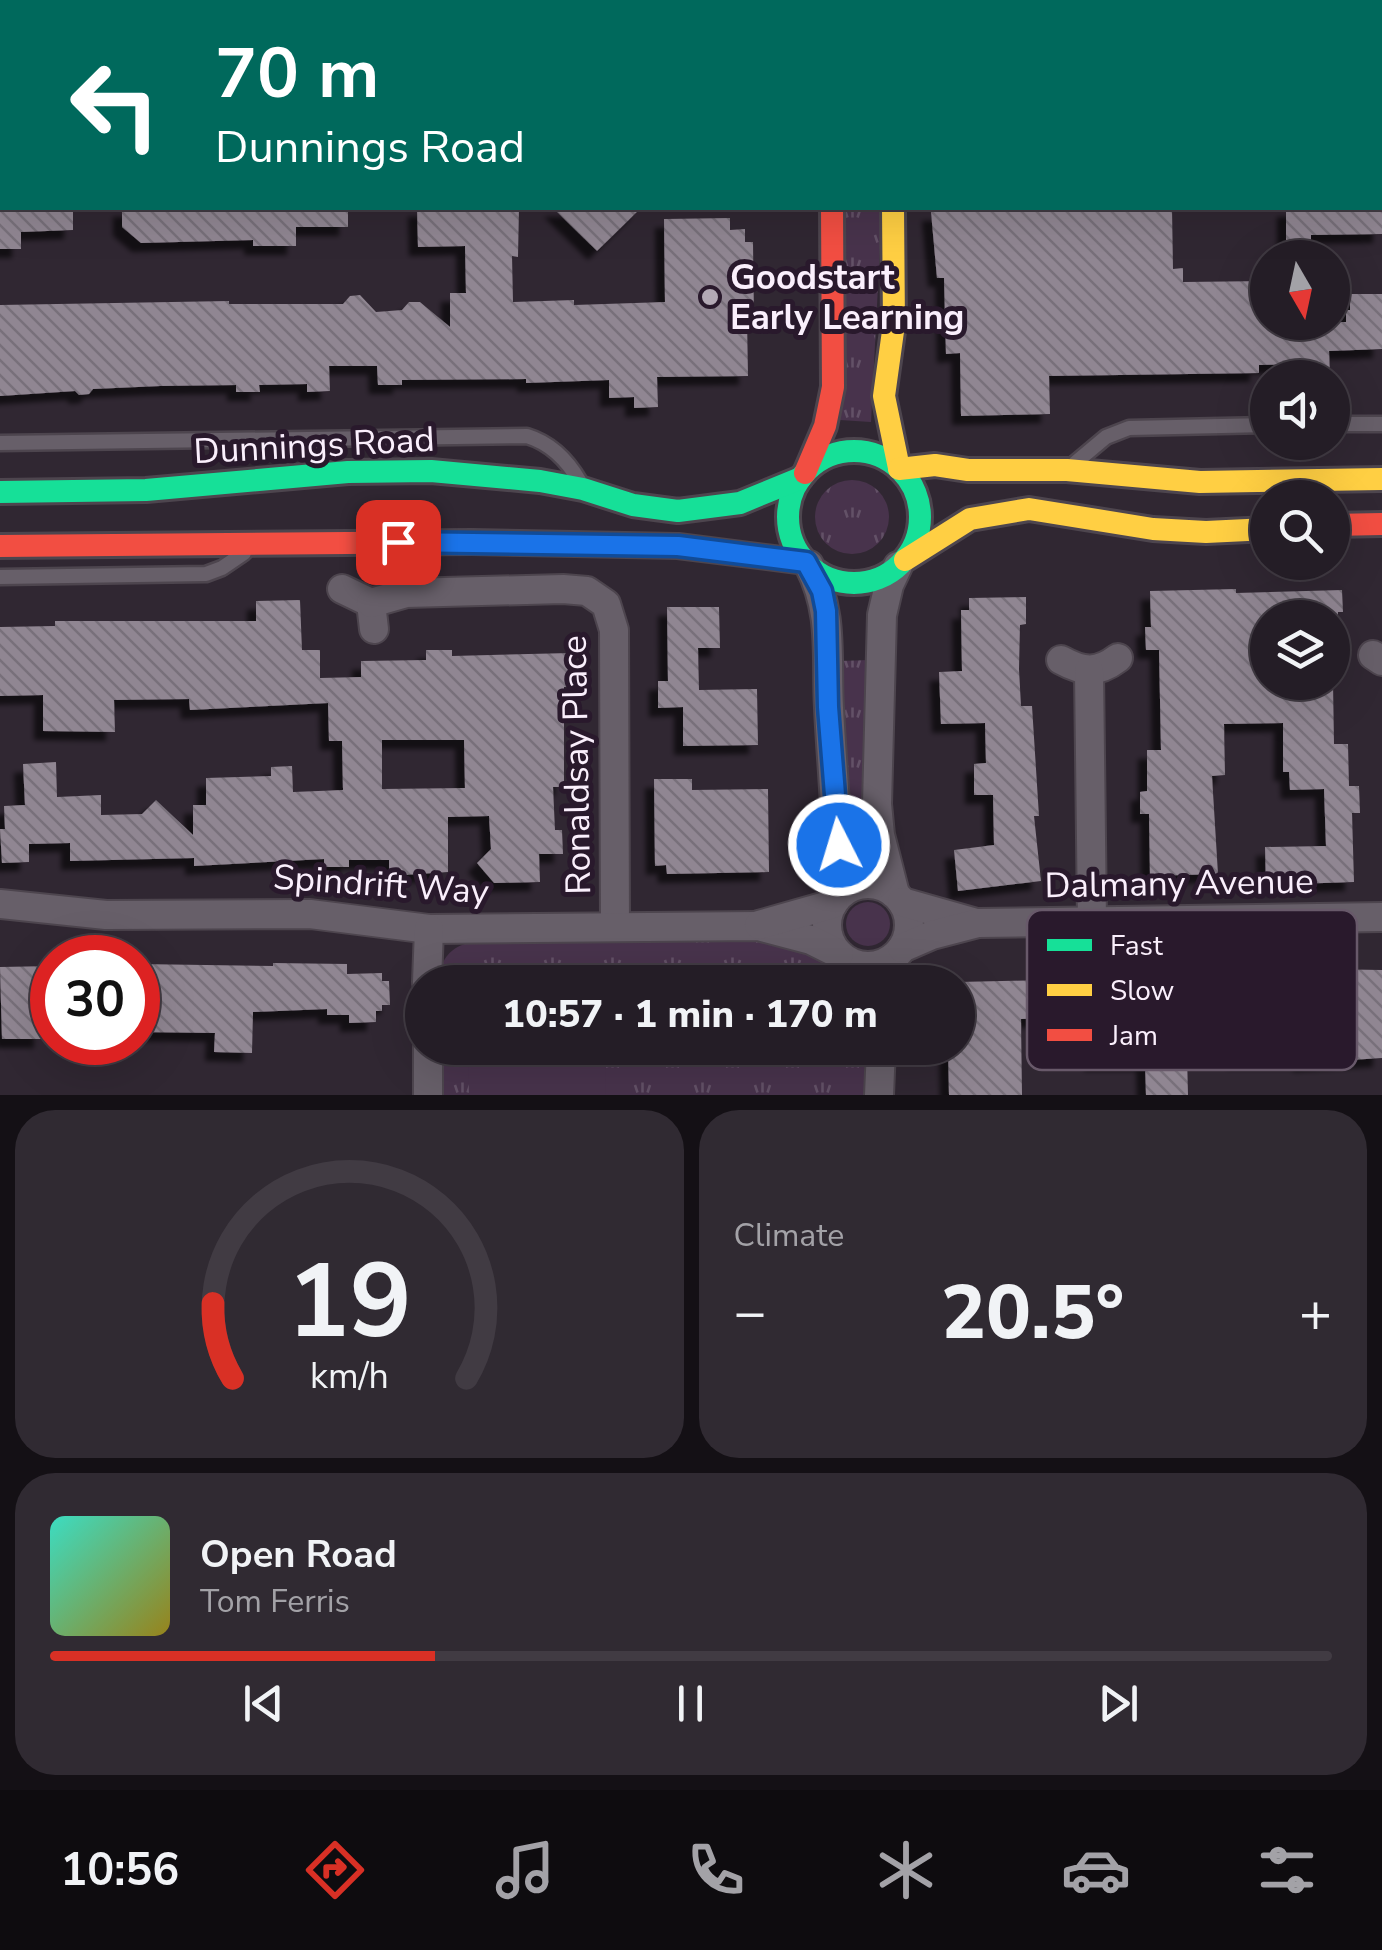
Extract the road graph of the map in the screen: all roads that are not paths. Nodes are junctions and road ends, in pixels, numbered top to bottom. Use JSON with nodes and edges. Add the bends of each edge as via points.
{"nodes":[{"id":1,"x":832,"y":210,"type":"edge"},
{"id":2,"x":893,"y":210,"type":"edge"},
{"id":3,"x":1350,"y":424,"type":"edge"},
{"id":4,"x":1382,"y":424,"type":"edge"},
{"id":5,"x":1250,"y":426,"type":"edge"},
{"id":6,"x":0,"y":444,"type":"edge"},
{"id":7,"x":899,"y":468,"type":"junction"},
{"id":8,"x":1067,"y":470,"type":"junction"},
{"id":9,"x":803,"y":475,"type":"junction"},
{"id":10,"x":1382,"y":479,"type":"edge"},
{"id":11,"x":583,"y":490,"type":"junction"},
{"id":12,"x":0,"y":492,"type":"edge"},
{"id":13,"x":1382,"y":524,"type":"edge"},
{"id":14,"x":1350,"y":525,"type":"edge"},
{"id":15,"x":1250,"y":530,"type":"edge"},
{"id":16,"x":256,"y":544,"type":"junction"},
{"id":17,"x":0,"y":546,"type":"edge"},
{"id":18,"x":807,"y":564,"type":"junction"},
{"id":19,"x":900,"y":564,"type":"junction"},
{"id":20,"x":0,"y":577,"type":"edge"},
{"id":21,"x":342,"y":589,"type":"dead end"},
{"id":22,"x":1118,"y":658,"type":"dead end"},
{"id":23,"x":1061,"y":660,"type":"dead end"},
{"id":24,"x":1089,"y":671,"type":"junction"},
{"id":25,"x":899,"y":898,"type":"junction"},
{"id":26,"x":834,"y":902,"type":"junction"},
{"id":27,"x":0,"y":904,"type":"edge"},
{"id":28,"x":1092,"y":910,"type":"edge"},
{"id":29,"x":1357,"y":917,"type":"edge"},
{"id":30,"x":1382,"y":917,"type":"edge"},
{"id":31,"x":978,"y":923,"type":"junction"},
{"id":32,"x":1027,"y":923,"type":"edge"},
{"id":33,"x":758,"y":926,"type":"junction"},
{"id":34,"x":616,"y":927,"type":"junction"},
{"id":35,"x":429,"y":929,"type":"junction"},
{"id":36,"x":900,"y":950,"type":"junction"},
{"id":37,"x":841,"y":955,"type":"junction"},
{"id":38,"x":428,"y":965,"type":"edge"},
{"id":39,"x":846,"y":965,"type":"edge"},
{"id":40,"x":896,"y":965,"type":"edge"},
{"id":41,"x":428,"y":1065,"type":"edge"},
{"id":42,"x":879,"y":1065,"type":"edge"},
{"id":43,"x":428,"y":1095,"type":"edge"},
{"id":44,"x":880,"y":1095,"type":"edge"}],
"edges":[{"from":1,"to":9,"type":"main road","via":[[833,387],[825,426]]},
{"from":2,"to":7,"type":"main road","via":[[894,340],[884,396]]},
{"from":3,"to":4,"type":"lane"},
{"from":5,"to":8,"type":"lane","via":[[1129,428],[1106,436]]},
{"from":6,"to":11,"type":"lane","via":[[527,436],[552,448]]},
{"from":7,"to":8,"type":"main road"},
{"from":7,"to":9,"type":"main road","via":[[851,451],[828,456]]},
{"from":7,"to":19,"type":"main road","via":[[916,493],[920,515],[914,544]]},
{"from":8,"to":10,"type":"main road","via":[[1200,482]]},
{"from":9,"to":11,"type":"main road","name":"Dunnings Road","via":[[740,505],[702,513],[634,505]]},
{"from":9,"to":18,"type":"main road","via":[[788,518]]},
{"from":11,"to":12,"type":"main road","name":"Dunnings Road","via":[[407,470],[168,490]]},
{"from":13,"to":14,"type":"main road"},
{"from":15,"to":19,"type":"main road","via":[[1153,529],[1030,508],[970,520]]},
{"from":16,"to":17,"type":"main road"},
{"from":16,"to":18,"type":"main road","via":[[658,545]]},
{"from":16,"to":20,"type":"lane","via":[[206,574]]},
{"from":18,"to":19,"type":"main road","via":[[829,578],[853,582]]},
{"from":18,"to":26,"type":"street","via":[[826,611],[839,845]]},
{"from":19,"to":25,"type":"street","via":[[882,615],[877,804]]},
{"from":21,"to":34,"type":"street","name":"Ronaldsay Place","via":[[373,616],[406,594],[563,589],[586,591],[606,604],[614,630]]},
{"from":22,"to":24,"type":"street"},
{"from":23,"to":24,"type":"street"},
{"from":24,"to":28,"type":"street"},
{"from":25,"to":26,"type":"street","via":[[878,885],[859,885]]},
{"from":25,"to":31,"type":"street","name":"Dalmany Avenue"},
{"from":25,"to":36,"type":"street","via":[[909,920]]},
{"from":26,"to":33,"type":"street","name":"Spindrift Way"},
{"from":26,"to":37,"type":"street","via":[[828,925]]},
{"from":27,"to":35,"type":"street","name":"Spindrift Way","via":[[106,915],[310,914]]},
{"from":29,"to":30,"type":"street","name":"Dalmany Avenue"},
{"from":31,"to":32,"type":"street","name":"Dalmany Avenue"},
{"from":31,"to":36,"type":"street","name":"Dalmany Avenue"},
{"from":33,"to":34,"type":"street","name":"Spindrift Way"},
{"from":33,"to":37,"type":"street","name":"Spindrift Way"},
{"from":34,"to":35,"type":"street","name":"Spindrift Way"},
{"from":35,"to":38,"type":"street"},
{"from":36,"to":37,"type":"street","via":[[867,966]]},
{"from":36,"to":40,"type":"street"},
{"from":37,"to":39,"type":"street"},
{"from":41,"to":43,"type":"street"},
{"from":42,"to":44,"type":"street"}]}
